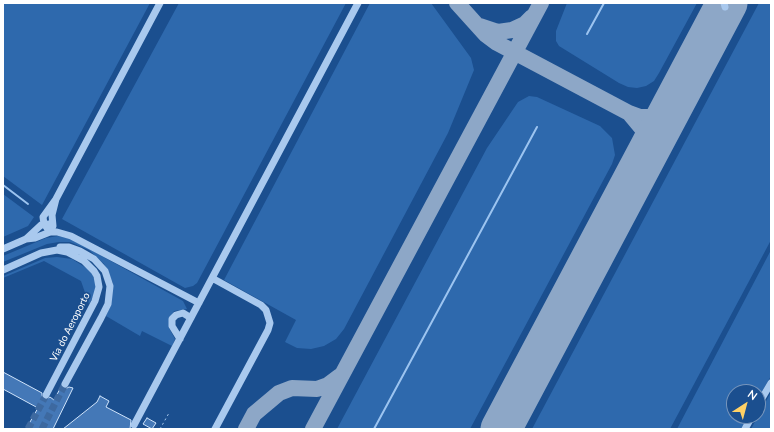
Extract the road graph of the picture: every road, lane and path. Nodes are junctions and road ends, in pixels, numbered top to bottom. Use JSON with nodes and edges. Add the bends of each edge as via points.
{"nodes":[{"id":1,"x":160,"y":3,"type":"edge"},
{"id":2,"x":358,"y":3,"type":"edge"},
{"id":3,"x":56,"y":199,"type":"junction"},
{"id":4,"x":44,"y":224,"type":"junction"},
{"id":5,"x":52,"y":229,"type":"junction"},
{"id":6,"x":26,"y":239,"type":"junction"},
{"id":7,"x":3,"y":249,"type":"edge"},
{"id":8,"x":50,"y":250,"type":"junction"},
{"id":9,"x":3,"y":270,"type":"edge"},
{"id":10,"x":212,"y":278,"type":"junction"},
{"id":11,"x":199,"y":303,"type":"junction"},
{"id":12,"x":191,"y":318,"type":"junction"},
{"id":13,"x":180,"y":339,"type":"junction"},
{"id":14,"x":66,"y":384,"type":"tunnel mouth"},
{"id":15,"x":46,"y":395,"type":"tunnel mouth"},
{"id":16,"x":169,"y":413,"type":"dead end"},
{"id":17,"x":133,"y":427,"type":"edge"},
{"id":18,"x":160,"y":429,"type":"edge"},
{"id":19,"x":215,"y":429,"type":"edge"}],
"edges":[{"from":1,"to":3,"type":"street"},
{"from":2,"to":10,"type":"street"},
{"from":3,"to":4,"type":"street","via":[[43,217]]},
{"from":3,"to":5,"type":"street"},
{"from":4,"to":5,"type":"street"},
{"from":4,"to":6,"type":"street"},
{"from":5,"to":6,"type":"street","via":[[35,238]]},
{"from":5,"to":11,"type":"street","via":[[71,236]]},
{"from":6,"to":7,"type":"street"},
{"from":8,"to":9,"type":"street"},
{"from":8,"to":14,"type":"street","via":[[69,247],[87,254],[105,271],[110,286],[108,304]]},
{"from":8,"to":15,"type":"street","name":"Via do Aeroporto","via":[[67,252],[84,261],[94,270],[99,287],[95,301]]},
{"from":10,"to":11,"type":"street"},
{"from":10,"to":19,"type":"street","via":[[261,305],[266,310],[270,323]]},
{"from":11,"to":12,"type":"street"},
{"from":12,"to":13,"type":"street"},
{"from":12,"to":13,"type":"street","via":[[183,313],[172,319],[172,326]]},
{"from":13,"to":17,"type":"street"},
{"from":16,"to":18,"type":"path"}]}
